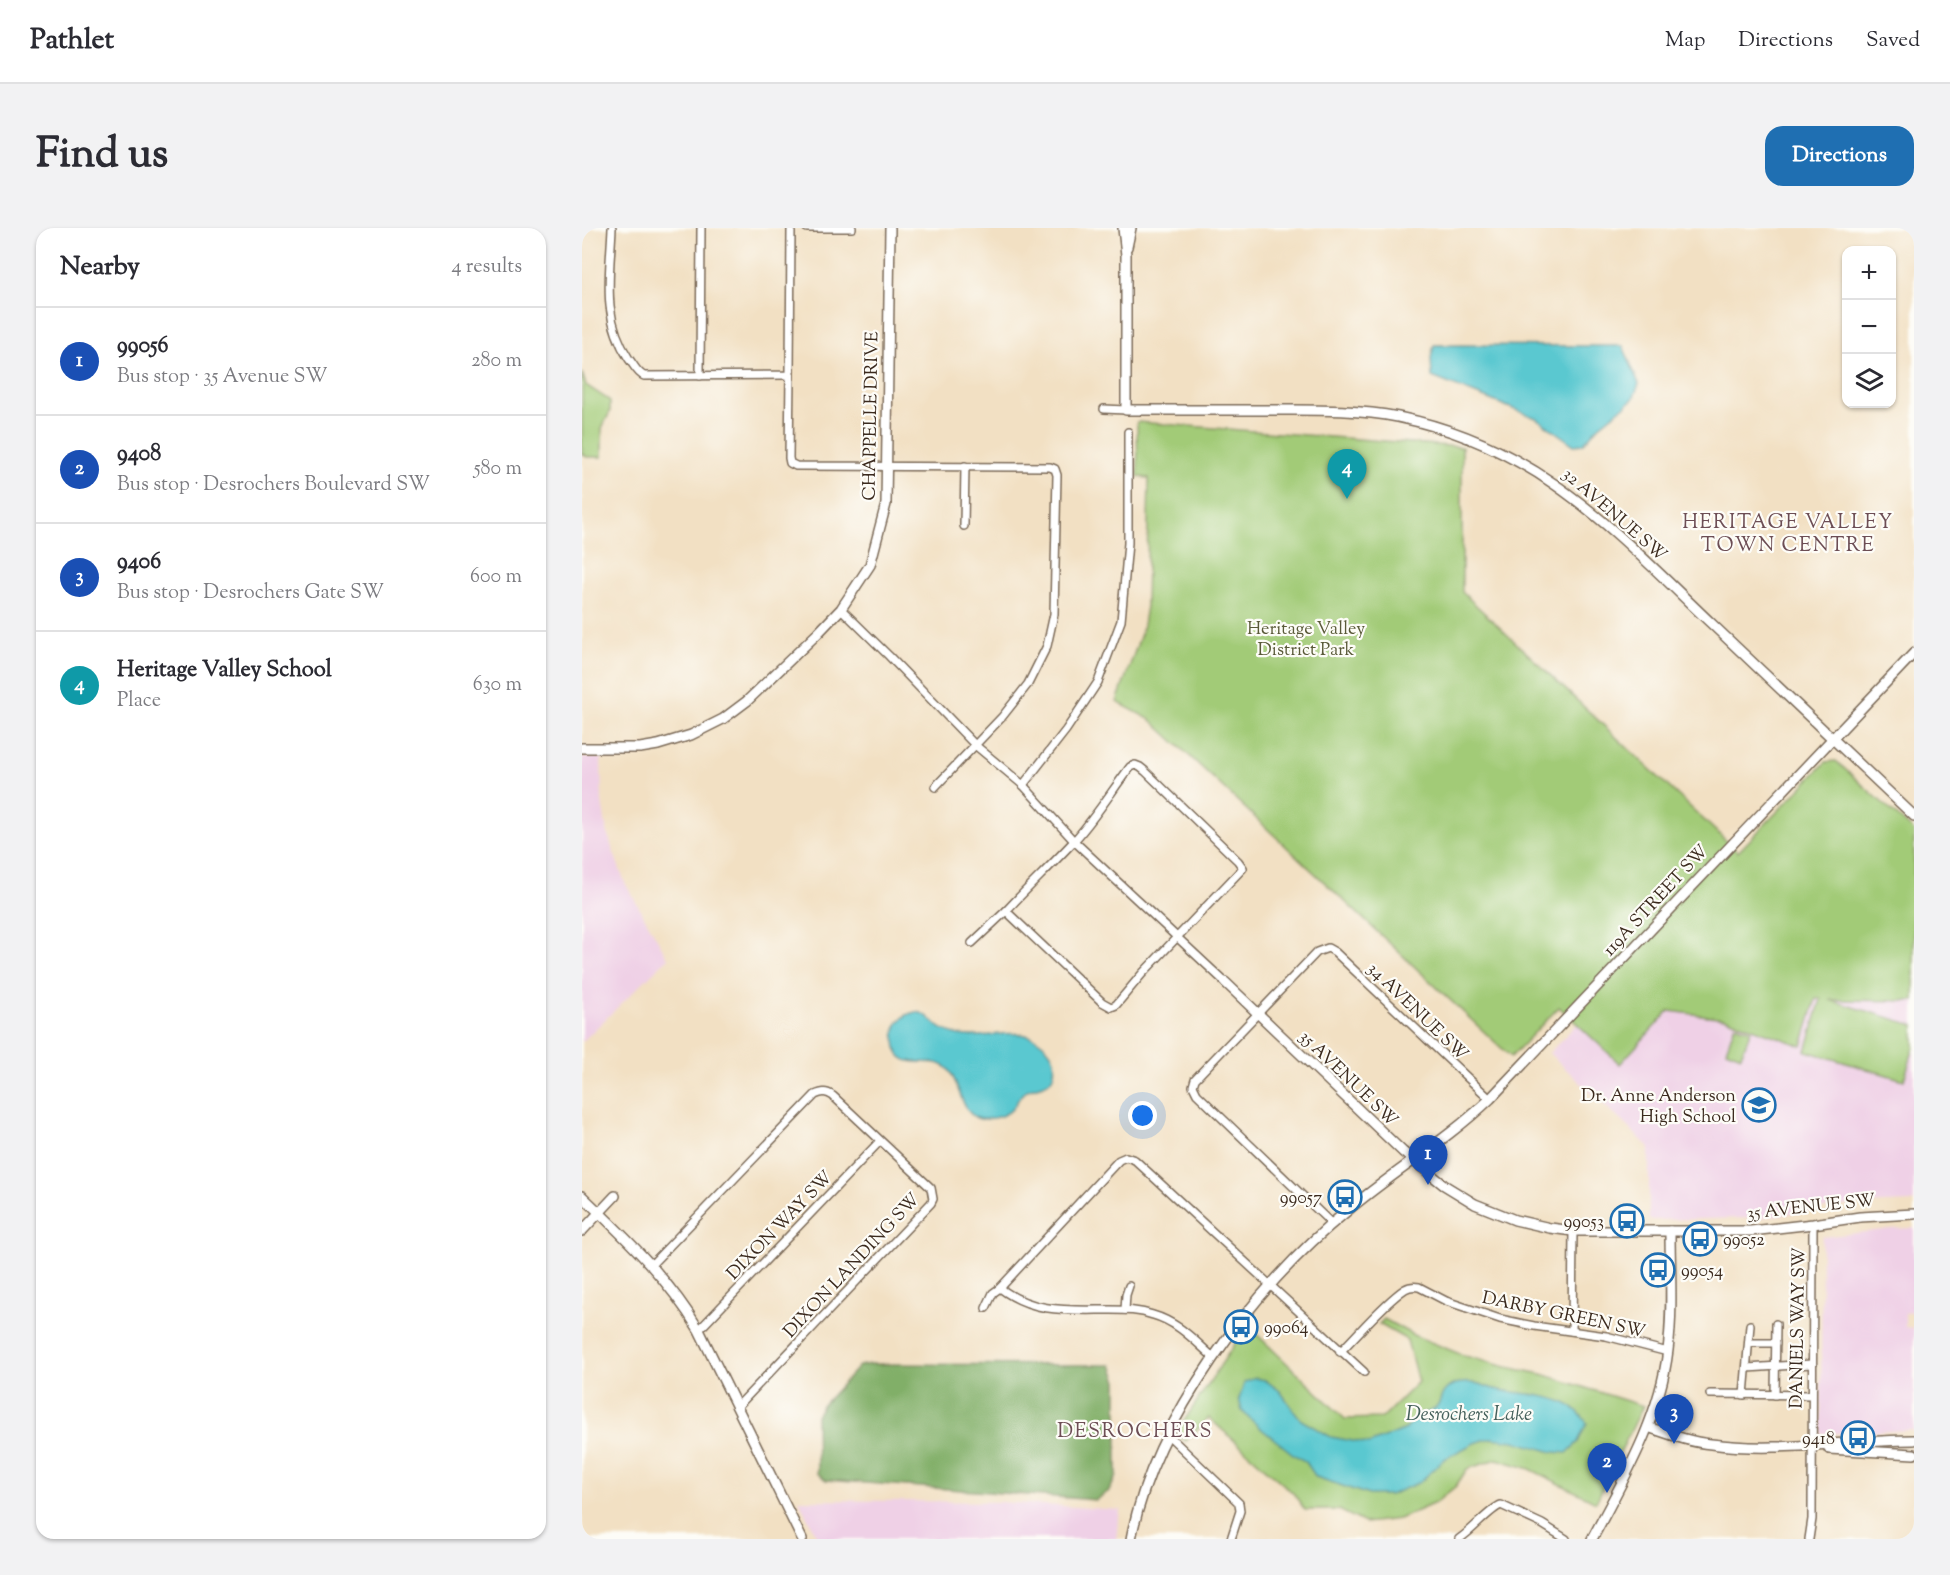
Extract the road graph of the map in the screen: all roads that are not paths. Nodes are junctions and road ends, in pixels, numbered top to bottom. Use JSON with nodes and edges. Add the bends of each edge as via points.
{"nodes":[{"id":1,"x":612,"y":228,"type":"edge"},
{"id":2,"x":701,"y":228,"type":"edge"},
{"id":3,"x":791,"y":228,"type":"edge"},
{"id":4,"x":807,"y":228,"type":"edge"},
{"id":5,"x":852,"y":228,"type":"edge"},
{"id":6,"x":890,"y":228,"type":"edge"},
{"id":7,"x":1123,"y":228,"type":"edge"},
{"id":8,"x":1131,"y":228,"type":"edge"},
{"id":9,"x":1126,"y":255,"type":"junction"},
{"id":10,"x":700,"y":375,"type":"junction"},
{"id":11,"x":790,"y":375,"type":"junction"},
{"id":12,"x":1104,"y":409,"type":"dead end"},
{"id":13,"x":1126,"y":410,"type":"junction"},
{"id":14,"x":1128,"y":432,"type":"dead end"},
{"id":15,"x":887,"y":465,"type":"junction"},
{"id":16,"x":964,"y":466,"type":"junction"},
{"id":17,"x":964,"y":526,"type":"dead end"},
{"id":18,"x":841,"y":609,"type":"junction"},
{"id":19,"x":1914,"y":653,"type":"edge"},
{"id":20,"x":1832,"y":737,"type":"junction"},
{"id":21,"x":975,"y":745,"type":"junction"},
{"id":22,"x":582,"y":748,"type":"edge"},
{"id":23,"x":1023,"y":785,"type":"junction"},
{"id":24,"x":935,"y":787,"type":"dead end"},
{"id":25,"x":1914,"y":816,"type":"edge"},
{"id":26,"x":1074,"y":841,"type":"junction"},
{"id":27,"x":1006,"y":911,"type":"junction"},
{"id":28,"x":1178,"y":937,"type":"junction"},
{"id":29,"x":972,"y":943,"type":"dead end"},
{"id":30,"x":1225,"y":982,"type":"joint"},
{"id":31,"x":1257,"y":1014,"type":"junction"},
{"id":32,"x":1490,"y":1099,"type":"junction"},
{"id":33,"x":880,"y":1141,"type":"junction"},
{"id":34,"x":1412,"y":1160,"type":"junction"},
{"id":35,"x":582,"y":1196,"type":"edge"},
{"id":36,"x":615,"y":1196,"type":"dead end"},
{"id":37,"x":599,"y":1213,"type":"junction"},
{"id":38,"x":1914,"y":1214,"type":"edge"},
{"id":39,"x":1332,"y":1224,"type":"junction"},
{"id":40,"x":1814,"y":1224,"type":"junction"},
{"id":41,"x":582,"y":1231,"type":"edge"},
{"id":42,"x":1573,"y":1231,"type":"junction"},
{"id":43,"x":1670,"y":1231,"type":"junction"},
{"id":44,"x":652,"y":1264,"type":"junction"},
{"id":45,"x":1129,"y":1286,"type":"dead end"},
{"id":46,"x":1270,"y":1286,"type":"junction"},
{"id":47,"x":1000,"y":1288,"type":"junction"},
{"id":48,"x":986,"y":1308,"type":"dead end"},
{"id":49,"x":1125,"y":1310,"type":"junction"},
{"id":50,"x":1776,"y":1324,"type":"dead end"},
{"id":51,"x":1750,"y":1325,"type":"dead end"},
{"id":52,"x":699,"y":1330,"type":"junction"},
{"id":53,"x":1572,"y":1331,"type":"junction"},
{"id":54,"x":1749,"y":1343,"type":"junction"},
{"id":55,"x":1776,"y":1343,"type":"junction"},
{"id":56,"x":1340,"y":1352,"type":"junction"},
{"id":57,"x":1668,"y":1352,"type":"junction"},
{"id":58,"x":1214,"y":1358,"type":"junction"},
{"id":59,"x":1812,"y":1364,"type":"junction"},
{"id":60,"x":1776,"y":1367,"type":"junction"},
{"id":61,"x":1747,"y":1368,"type":"junction"},
{"id":62,"x":1364,"y":1372,"type":"dead end"},
{"id":63,"x":1710,"y":1394,"type":"dead end"},
{"id":64,"x":1744,"y":1395,"type":"junction"},
{"id":65,"x":1775,"y":1395,"type":"junction"},
{"id":66,"x":1811,"y":1395,"type":"junction"},
{"id":67,"x":737,"y":1407,"type":"junction"},
{"id":68,"x":1648,"y":1427,"type":"junction"},
{"id":69,"x":1168,"y":1435,"type":"junction"},
{"id":70,"x":1914,"y":1440,"type":"edge"},
{"id":71,"x":1812,"y":1446,"type":"junction"},
{"id":72,"x":1914,"y":1454,"type":"edge"},
{"id":73,"x":802,"y":1539,"type":"edge"},
{"id":74,"x":1131,"y":1539,"type":"edge"},
{"id":75,"x":1232,"y":1539,"type":"edge"},
{"id":76,"x":1459,"y":1539,"type":"edge"},
{"id":77,"x":1566,"y":1539,"type":"edge"},
{"id":78,"x":1592,"y":1539,"type":"edge"},
{"id":79,"x":1809,"y":1539,"type":"edge"}],
"edges":[{"from":1,"to":10,"type":"street","via":[[610,315],[621,347],[641,375]]},
{"from":2,"to":10,"type":"street"},
{"from":3,"to":11,"type":"street"},
{"from":4,"to":5,"type":"street"},
{"from":6,"to":15,"type":"street","name":"CHAPPELLE DRIVE"},
{"from":7,"to":9,"type":"street"},
{"from":8,"to":9,"type":"street"},
{"from":9,"to":13,"type":"street"},
{"from":10,"to":11,"type":"street"},
{"from":11,"to":15,"type":"street","via":[[790,463]]},
{"from":12,"to":13,"type":"street","name":"32 AVENUE SW"},
{"from":13,"to":20,"type":"street","name":"32 AVENUE SW","via":[[1330,410],[1376,414],[1433,426],[1490,446],[1539,472],[1588,509]]},
{"from":14,"to":23,"type":"street","via":[[1128,543],[1121,621],[1098,682]]},
{"from":15,"to":16,"type":"street"},
{"from":15,"to":18,"type":"street","name":"CHAPPELLE DRIVE","via":[[886,504],[870,565]]},
{"from":16,"to":17,"type":"street"},
{"from":16,"to":21,"type":"street","via":[[1050,467],[1057,474],[1054,614],[1047,646],[1028,684]]},
{"from":18,"to":21,"type":"street"},
{"from":18,"to":22,"type":"street","name":"CHAPPELLE DRIVE","via":[[747,701],[723,719],[658,745]]},
{"from":19,"to":20,"type":"street","name":"119A STREET SW"},
{"from":20,"to":25,"type":"street","name":"32 AVENUE SW"},
{"from":20,"to":32,"type":"street","name":"119A STREET SW"},
{"from":21,"to":23,"type":"street"},
{"from":21,"to":24,"type":"street"},
{"from":23,"to":26,"type":"street"},
{"from":26,"to":27,"type":"street"},
{"from":26,"to":28,"type":"street"},
{"from":26,"to":28,"type":"street","via":[[1130,767],[1140,767],[1243,868]]},
{"from":27,"to":28,"type":"street","via":[[1111,1007]]},
{"from":27,"to":29,"type":"street"},
{"from":28,"to":30,"type":"street"},
{"from":30,"to":31,"type":"street","name":"35 AVENUE SW"},
{"from":31,"to":32,"type":"street","name":"34 AVENUE SW","via":[[1317,952],[1328,948]]},
{"from":31,"to":34,"type":"street","name":"35 AVENUE SW"},
{"from":31,"to":39,"type":"street","via":[[1195,1079],[1194,1090]]},
{"from":32,"to":34,"type":"street","name":"119A STREET SW"},
{"from":33,"to":44,"type":"street","name":"DIXON LANDING SW","via":[[829,1093],[815,1095]]},
{"from":33,"to":52,"type":"street","name":"DIXON WAY SW"},
{"from":33,"to":67,"type":"street","name":"DIXON LANDING SW","via":[[931,1188],[931,1203]]},
{"from":34,"to":39,"type":"street","name":"119A STREET SW"},
{"from":34,"to":42,"type":"street","name":"35 AVENUE SW","via":[[1475,1204],[1515,1220]]},
{"from":35,"to":37,"type":"street"},
{"from":36,"to":37,"type":"street"},
{"from":37,"to":41,"type":"street"},
{"from":37,"to":44,"type":"street"},
{"from":38,"to":40,"type":"street","name":"35 AVENUE SW"},
{"from":39,"to":46,"type":"street","name":"119A STREET SW"},
{"from":40,"to":43,"type":"street","name":"35 AVENUE SW","via":[[1750,1231]]},
{"from":40,"to":59,"type":"street","name":"DANIELS WAY SW"},
{"from":42,"to":43,"type":"street","name":"35 AVENUE SW"},
{"from":42,"to":53,"type":"street"},
{"from":43,"to":57,"type":"street"},
{"from":44,"to":52,"type":"street"},
{"from":45,"to":49,"type":"street"},
{"from":46,"to":47,"type":"street","via":[[1135,1160],[1126,1157]]},
{"from":46,"to":56,"type":"street"},
{"from":46,"to":58,"type":"street","name":"119A STREET SW"},
{"from":47,"to":48,"type":"street"},
{"from":47,"to":49,"type":"street","via":[[1020,1301],[1046,1308]]},
{"from":49,"to":58,"type":"street","via":[[1168,1321]]},
{"from":50,"to":55,"type":"street"},
{"from":51,"to":54,"type":"street"},
{"from":52,"to":67,"type":"street"},
{"from":53,"to":56,"type":"street","name":"DARBY GREEN SW","via":[[1482,1314],[1412,1286]]},
{"from":53,"to":57,"type":"street","name":"DARBY GREEN SW"},
{"from":54,"to":55,"type":"street"},
{"from":54,"to":61,"type":"street"},
{"from":55,"to":60,"type":"street"},
{"from":56,"to":62,"type":"street"},
{"from":57,"to":68,"type":"street","via":[[1657,1405]]},
{"from":58,"to":69,"type":"street","name":"119A STREET SW"},
{"from":59,"to":60,"type":"street"},
{"from":59,"to":66,"type":"street","name":"DANIELS WAY SW"},
{"from":60,"to":61,"type":"street"},
{"from":60,"to":65,"type":"street"},
{"from":61,"to":64,"type":"street"},
{"from":63,"to":64,"type":"street"},
{"from":64,"to":65,"type":"street"},
{"from":65,"to":66,"type":"street"},
{"from":66,"to":71,"type":"street","name":"DANIELS WAY SW"},
{"from":67,"to":73,"type":"street"},
{"from":68,"to":71,"type":"street","via":[[1710,1444]]},
{"from":68,"to":78,"type":"street"},
{"from":69,"to":74,"type":"street","name":"119A STREET SW","via":[[1146,1485]]},
{"from":69,"to":75,"type":"street","via":[[1239,1503]]},
{"from":70,"to":71,"type":"street"},
{"from":71,"to":72,"type":"street"},
{"from":71,"to":79,"type":"street","name":"DANIELS WAY SW"},
{"from":76,"to":77,"type":"street","via":[[1501,1505]]}]}
